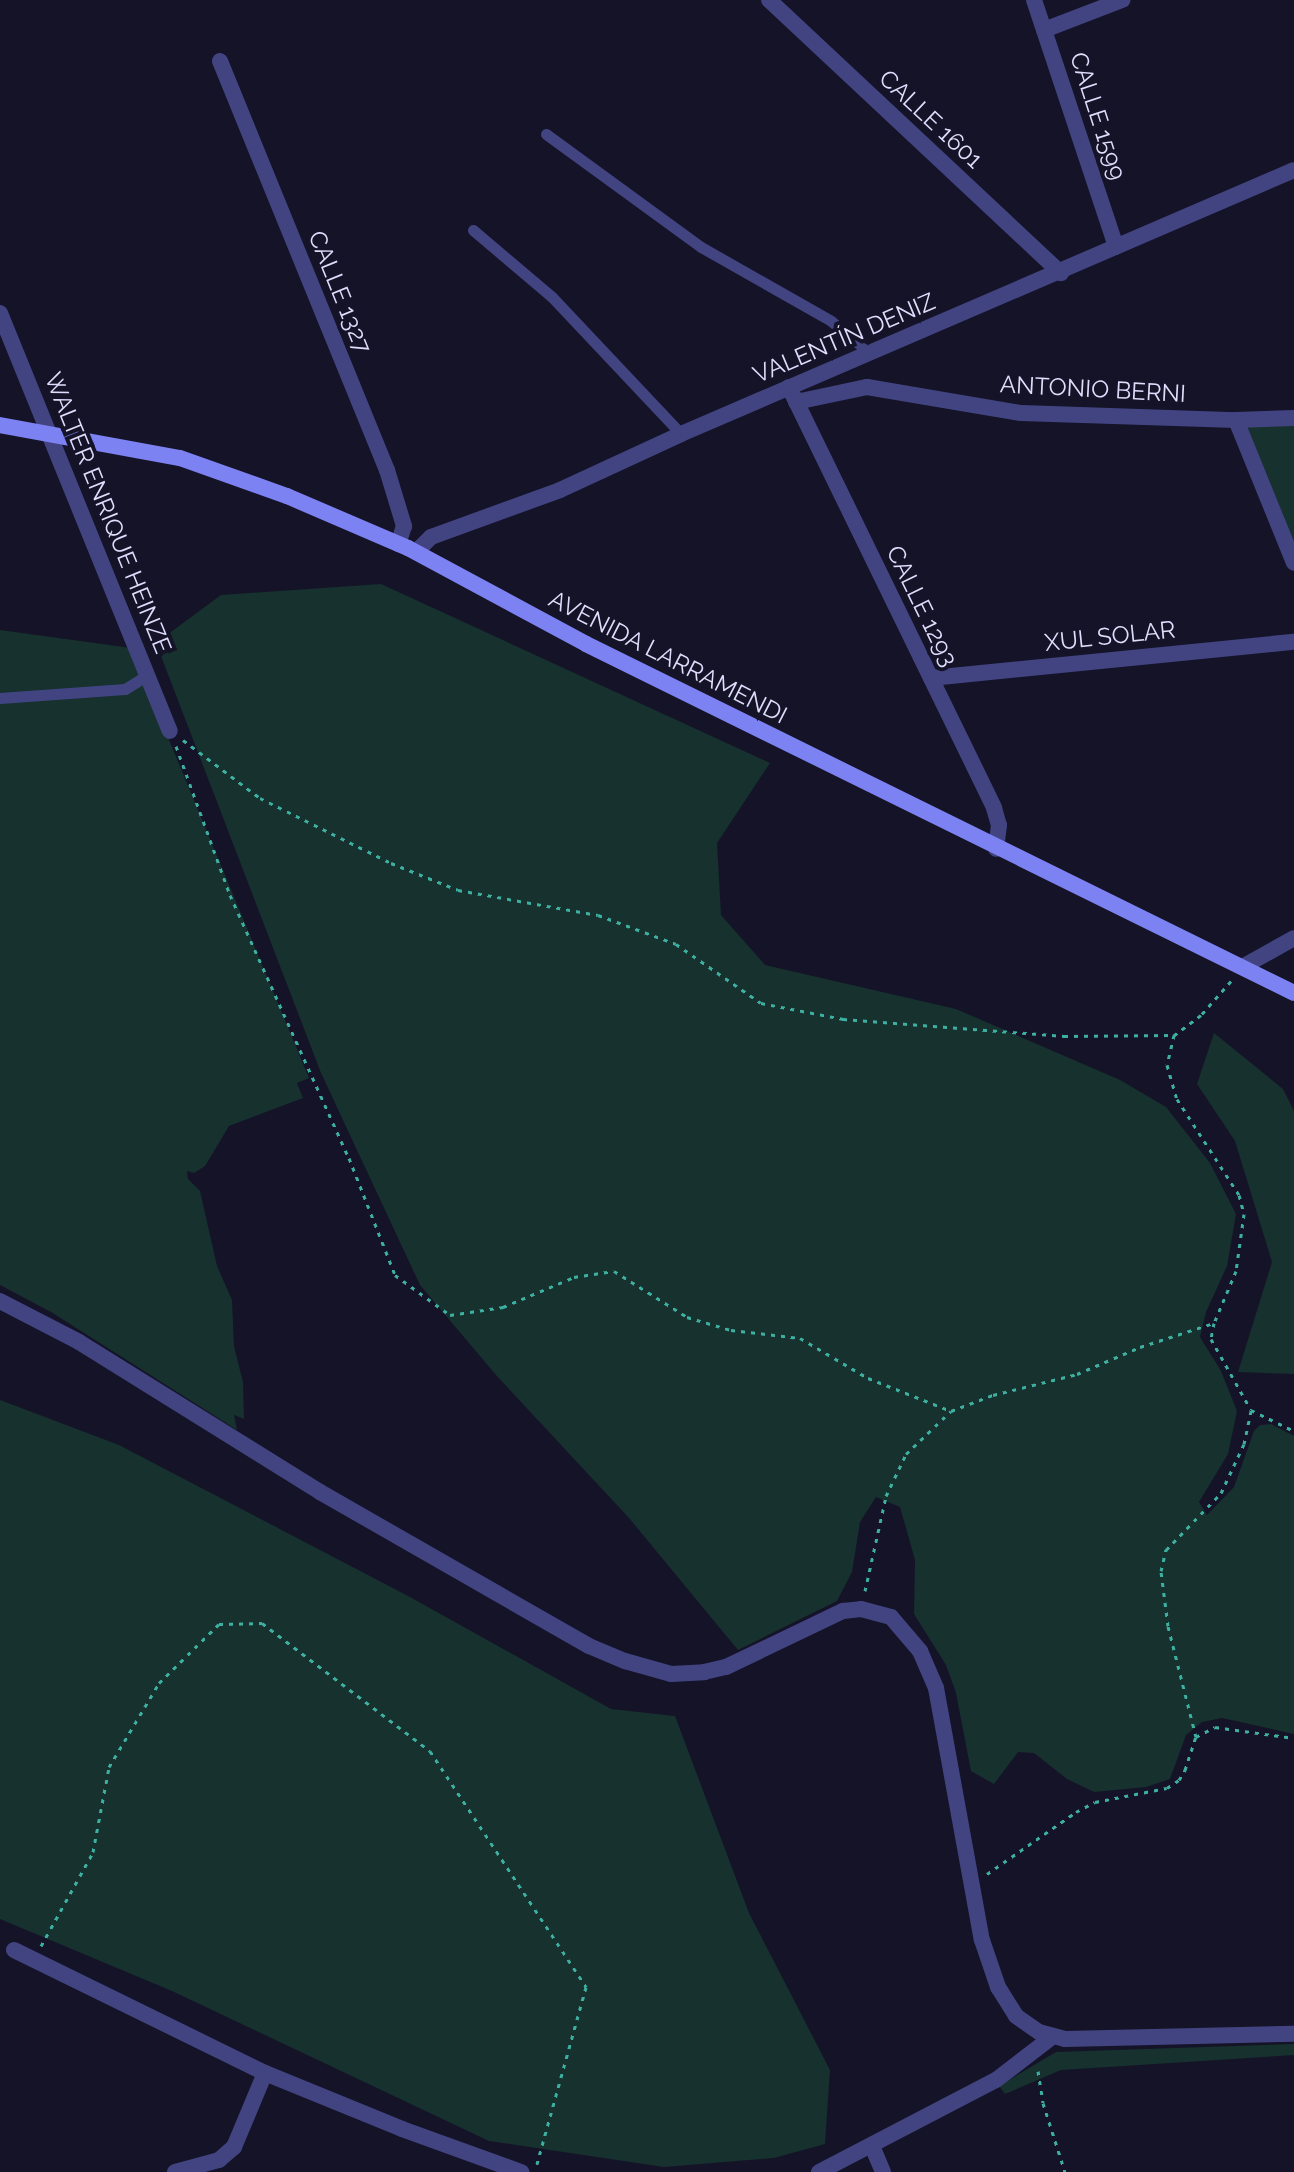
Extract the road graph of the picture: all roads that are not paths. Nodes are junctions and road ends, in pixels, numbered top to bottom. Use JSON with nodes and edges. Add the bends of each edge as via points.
{"nodes":[{"id":1,"x":769,"y":0,"type":"edge"},
{"id":2,"x":1034,"y":0,"type":"edge"},
{"id":3,"x":1122,"y":0,"type":"edge"},
{"id":4,"x":1044,"y":30,"type":"junction"},
{"id":5,"x":220,"y":61,"type":"dead end"},
{"id":6,"x":546,"y":134,"type":"dead end"},
{"id":7,"x":1294,"y":170,"type":"edge"},
{"id":8,"x":473,"y":230,"type":"dead end"},
{"id":9,"x":1116,"y":247,"type":"junction"},
{"id":10,"x":1061,"y":273,"type":"junction"},
{"id":11,"x":0,"y":313,"type":"edge"},
{"id":12,"x":870,"y":353,"type":"junction"},
{"id":13,"x":793,"y":395,"type":"junction"},
{"id":14,"x":1294,"y":418,"type":"edge"},
{"id":15,"x":1236,"y":420,"type":"junction"},
{"id":16,"x":0,"y":425,"type":"edge"},
{"id":17,"x":51,"y":432,"type":"junction"},
{"id":18,"x":681,"y":434,"type":"junction"},
{"id":19,"x":398,"y":544,"type":"junction"},
{"id":20,"x":416,"y":552,"type":"junction"},
{"id":21,"x":1294,"y":563,"type":"edge"},
{"id":22,"x":1294,"y":642,"type":"edge"},
{"id":23,"x":147,"y":675,"type":"junction"},
{"id":24,"x":931,"y":678,"type":"junction"},
{"id":25,"x":0,"y":698,"type":"edge"},
{"id":26,"x":170,"y":731,"type":"road end"},
{"id":27,"x":996,"y":849,"type":"junction"},
{"id":28,"x":1294,"y":938,"type":"edge"},
{"id":29,"x":1244,"y":966,"type":"junction"},
{"id":30,"x":1294,"y":993,"type":"edge"},
{"id":31,"x":0,"y":1301,"type":"edge"},
{"id":32,"x":14,"y":1950,"type":"dead end"},
{"id":33,"x":1294,"y":2034,"type":"edge"},
{"id":34,"x":1052,"y":2037,"type":"junction"},
{"id":35,"x":265,"y":2073,"type":"junction"},
{"id":36,"x":872,"y":2146,"type":"junction"},
{"id":37,"x":175,"y":2172,"type":"edge"},
{"id":38,"x":521,"y":2172,"type":"edge"},
{"id":39,"x":819,"y":2172,"type":"edge"},
{"id":40,"x":883,"y":2172,"type":"edge"}],
"edges":[{"from":1,"to":10,"type":"street","name":"CALLE 1601"},
{"from":2,"to":4,"type":"street","name":"CALLE 1599"},
{"from":3,"to":4,"type":"street"},
{"from":4,"to":9,"type":"street","name":"CALLE 1599"},
{"from":5,"to":19,"type":"street","name":"CALLE 1327","via":[[387,470],[404,526]]},
{"from":6,"to":12,"type":"lane","via":[[701,247],[831,321]]},
{"from":7,"to":9,"type":"street","name":"VALENTÍN DENIZ"},
{"from":8,"to":18,"type":"lane","via":[[552,297]]},
{"from":9,"to":10,"type":"street","name":"VALENTÍN DENIZ"},
{"from":10,"to":12,"type":"street","name":"VALENTÍN DENIZ"},
{"from":11,"to":17,"type":"street","name":"WALTER ENRIQUE HEINZE"},
{"from":12,"to":13,"type":"street","name":"VALENTÍN DENIZ"},
{"from":13,"to":15,"type":"street","name":"ANTONIO BERNI","via":[[867,387],[1021,413]]},
{"from":13,"to":18,"type":"street","name":"VALENTÍN DENIZ"},
{"from":13,"to":24,"type":"street","name":"CALLE 1293"},
{"from":14,"to":15,"type":"street","name":"ANTONIO BERNI"},
{"from":15,"to":21,"type":"street"},
{"from":16,"to":17,"type":"main road","name":"AVENIDA LARRAMENDI"},
{"from":17,"to":19,"type":"main road","name":"AVENIDA LARRAMENDI","via":[[133,447],[222,472]]},
{"from":17,"to":23,"type":"street","name":"WALTER ENRIQUE HEINZE"},
{"from":18,"to":20,"type":"street","name":"VALENTÍN DENIZ","via":[[560,490],[431,537]]},
{"from":19,"to":20,"type":"main road","name":"AVENIDA LARRAMENDI"},
{"from":20,"to":27,"type":"main road","name":"AVENIDA LARRAMENDI","via":[[586,644]]},
{"from":22,"to":24,"type":"street","name":"XUL SOLAR"},
{"from":23,"to":25,"type":"lane","via":[[125,689]]},
{"from":23,"to":26,"type":"street","name":"WALTER ENRIQUE HEINZE"},
{"from":24,"to":27,"type":"street","name":"CALLE 1293","via":[[994,808],[999,825]]},
{"from":27,"to":29,"type":"main road","name":"AVENIDA LARRAMENDI"},
{"from":28,"to":29,"type":"street"},
{"from":29,"to":30,"type":"main road","name":"AVENIDA LARRAMENDI"},
{"from":31,"to":34,"type":"street","via":[[79,1342],[320,1492],[589,1646],[625,1661],[671,1674],[704,1672],[726,1667],[827,1618],[861,1609],[891,1617],[929,1667],[944,1719],[982,1940],[1006,2004],[1027,2026]]},
{"from":32,"to":35,"type":"street"},
{"from":33,"to":34,"type":"street"},
{"from":34,"to":36,"type":"street","via":[[996,2080]]},
{"from":35,"to":37,"type":"street","via":[[234,2147],[219,2160]]},
{"from":35,"to":38,"type":"street"},
{"from":36,"to":39,"type":"street"},
{"from":36,"to":40,"type":"street"}]}
